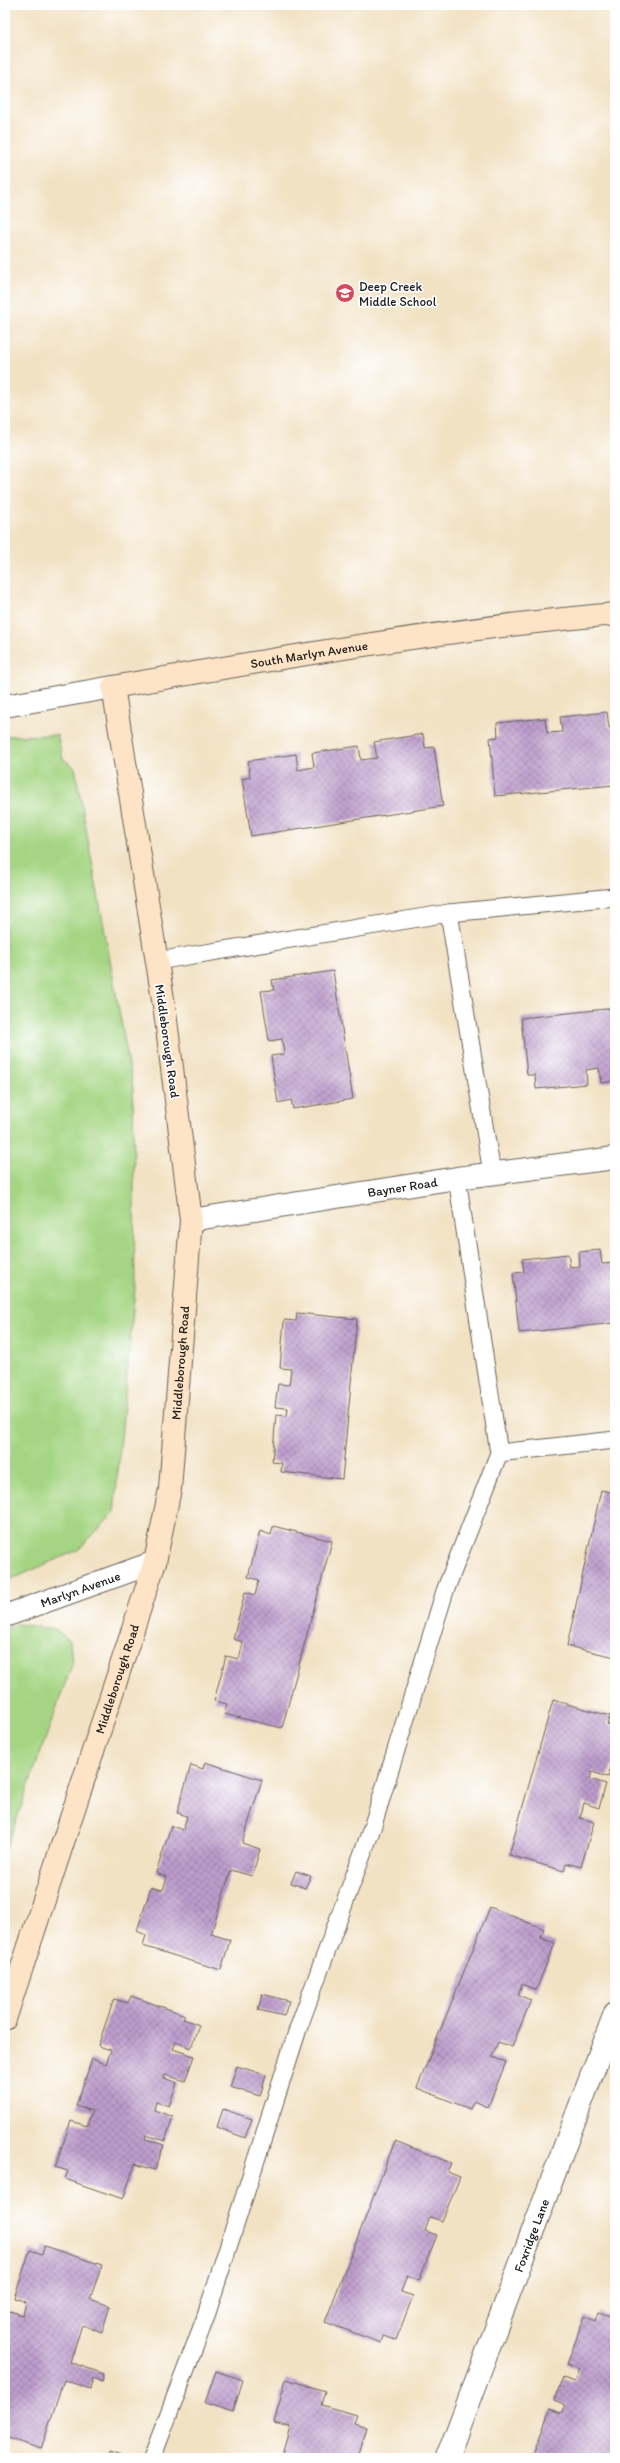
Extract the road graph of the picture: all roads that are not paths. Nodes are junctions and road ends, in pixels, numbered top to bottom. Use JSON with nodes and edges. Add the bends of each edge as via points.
{"nodes":[{"id":1,"x":615,"y":614,"type":"edge"},
{"id":2,"x":113,"y":687,"type":"junction"},
{"id":3,"x":5,"y":706,"type":"edge"},
{"id":4,"x":615,"y":897,"type":"edge"},
{"id":5,"x":449,"y":913,"type":"junction"},
{"id":6,"x":157,"y":960,"type":"junction"},
{"id":7,"x":615,"y":1158,"type":"edge"},
{"id":8,"x":492,"y":1173,"type":"junction"},
{"id":9,"x":457,"y":1178,"type":"junction"},
{"id":10,"x":191,"y":1220,"type":"junction"},
{"id":11,"x":615,"y":1440,"type":"edge"},
{"id":12,"x":499,"y":1452,"type":"junction"},
{"id":13,"x":155,"y":1562,"type":"junction"},
{"id":14,"x":5,"y":1616,"type":"edge"},
{"id":15,"x":615,"y":2013,"type":"edge"},
{"id":16,"x":5,"y":2020,"type":"edge"},
{"id":17,"x":152,"y":2458,"type":"edge"},
{"id":18,"x":447,"y":2458,"type":"edge"}],
"edges":[{"from":1,"to":2,"type":"street","name":"South Marlyn Avenue","via":[[507,624],[239,664]]},
{"from":2,"to":3,"type":"street","name":"South Marlyn Avenue"},
{"from":2,"to":6,"type":"street","name":"Middleborough Road"},
{"from":4,"to":5,"type":"lane"},
{"from":5,"to":6,"type":"lane"},
{"from":5,"to":8,"type":"lane"},
{"from":6,"to":10,"type":"street","name":"Middleborough Road"},
{"from":7,"to":8,"type":"street","name":"Bayner Road"},
{"from":8,"to":9,"type":"street","name":"Bayner Road"},
{"from":9,"to":10,"type":"street","name":"Bayner Road"},
{"from":9,"to":12,"type":"lane"},
{"from":10,"to":13,"type":"street","name":"Middleborough Road","via":[[170,1489]]},
{"from":11,"to":12,"type":"lane"},
{"from":12,"to":17,"type":"lane","via":[[445,1591],[372,1828],[298,2029],[205,2319]]},
{"from":13,"to":14,"type":"street","name":"Marlyn Avenue"},
{"from":13,"to":16,"type":"street","name":"Middleborough Road"},
{"from":15,"to":18,"type":"street","name":"Foxridge Lane"}]}
